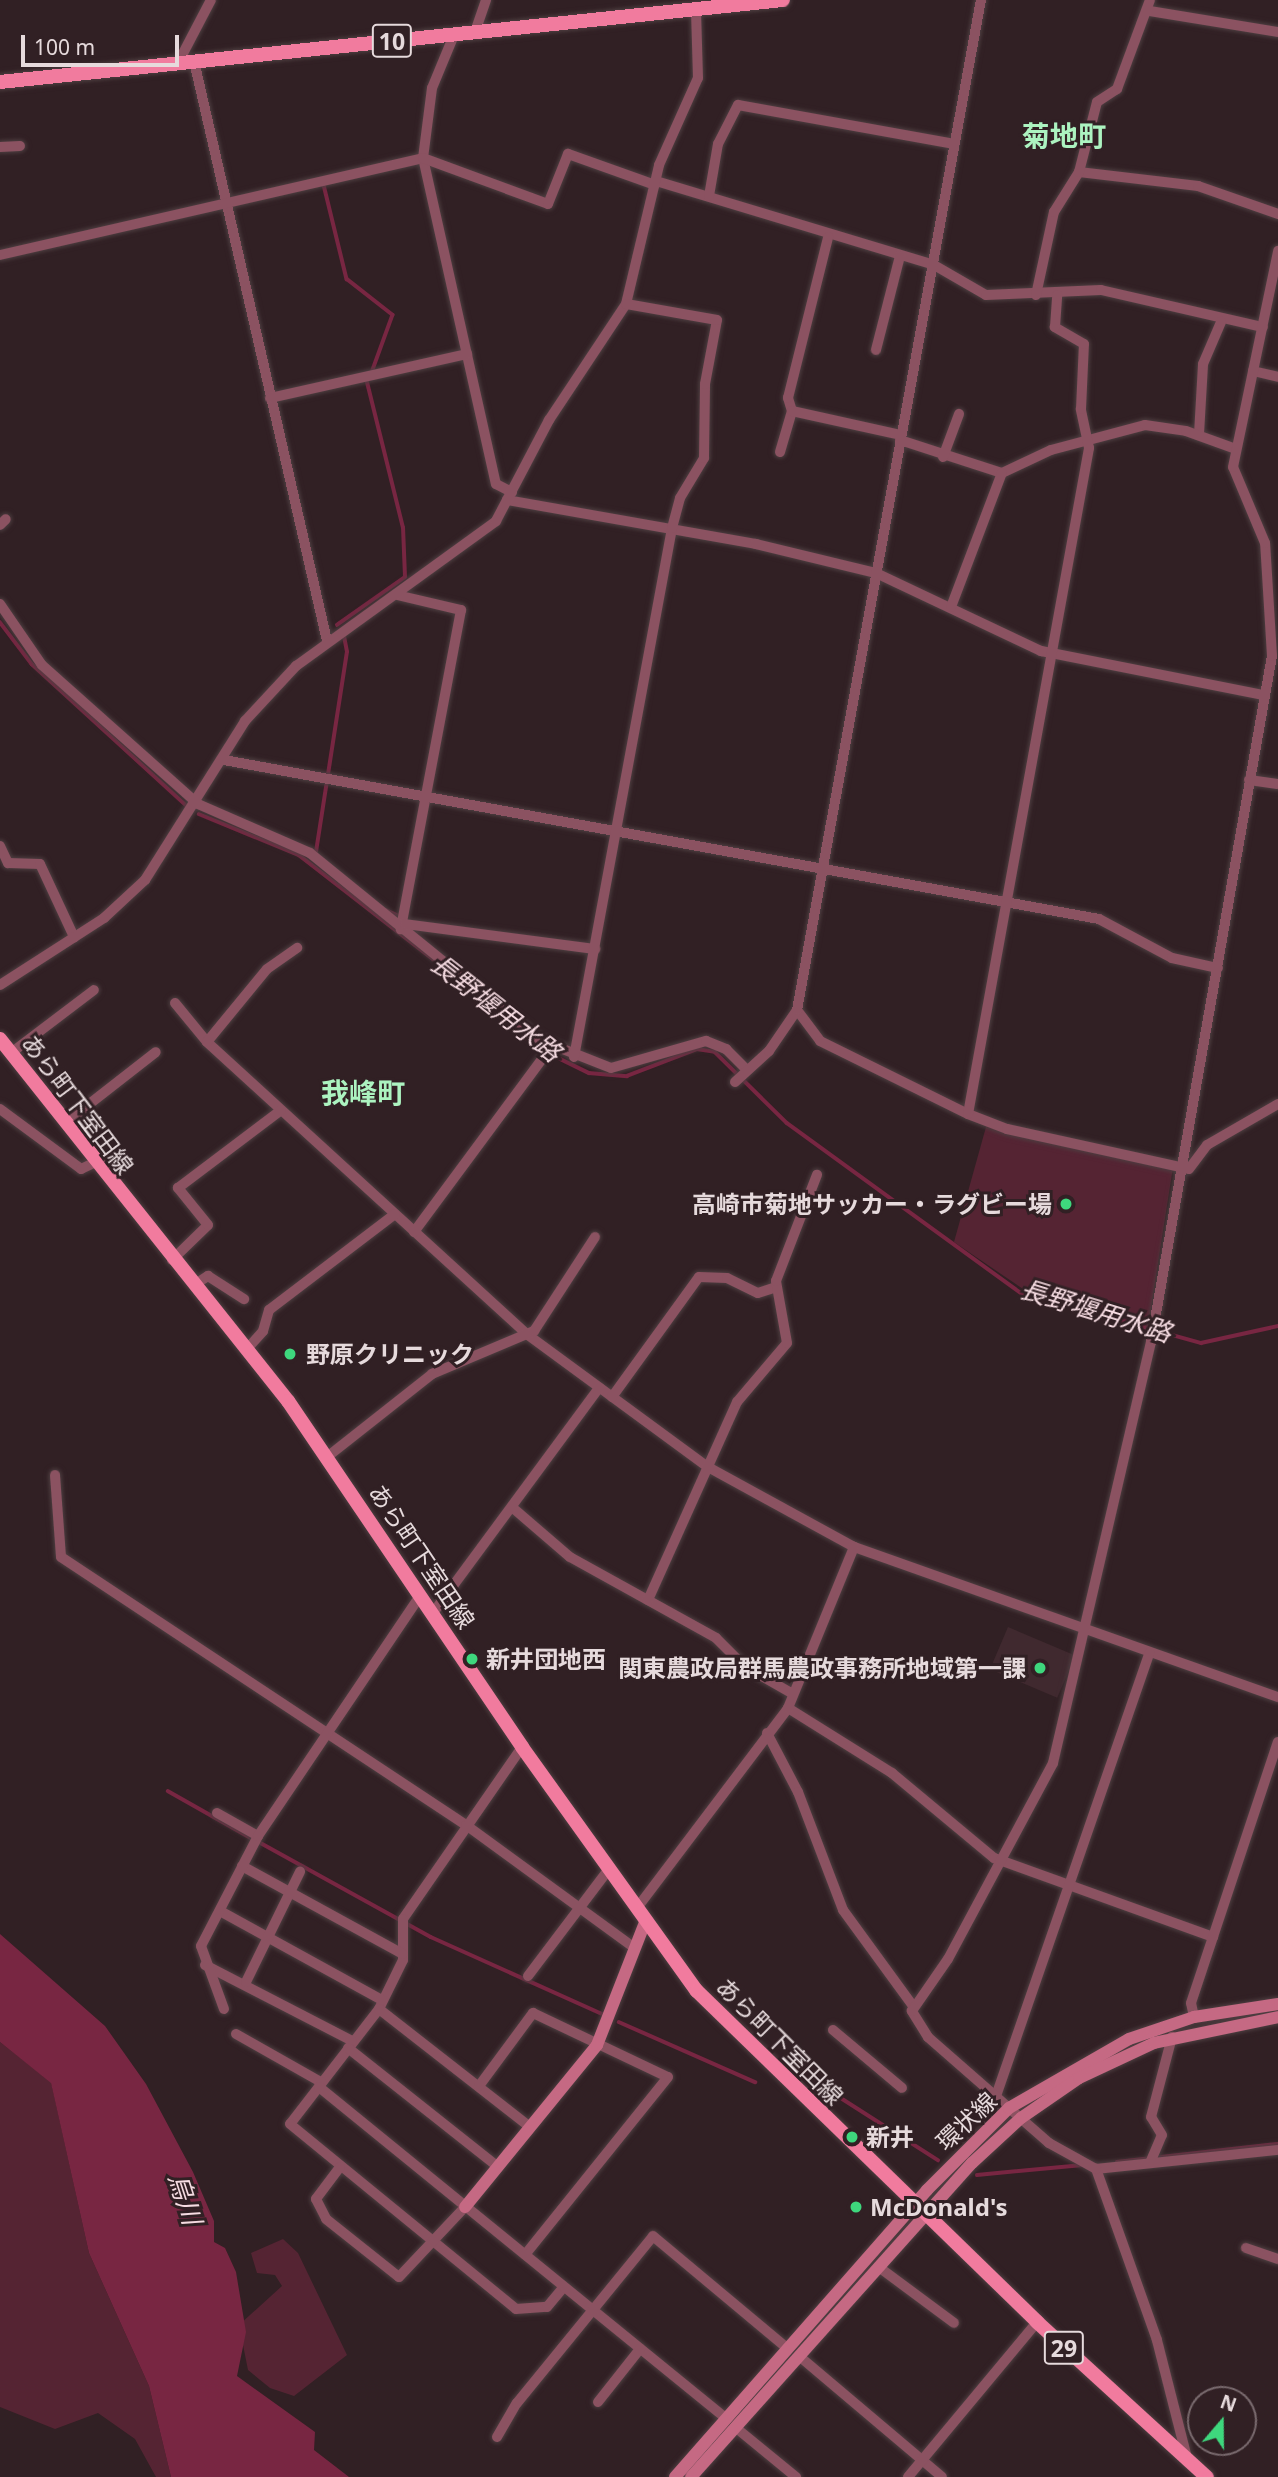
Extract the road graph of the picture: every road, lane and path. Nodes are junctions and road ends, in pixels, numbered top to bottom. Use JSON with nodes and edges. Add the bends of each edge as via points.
{"nodes":[{"id":1,"x":211,"y":0,"type":"edge"},
{"id":2,"x":486,"y":0,"type":"edge"},
{"id":3,"x":783,"y":0,"type":"edge"},
{"id":4,"x":981,"y":0,"type":"edge"},
{"id":5,"x":1150,"y":5,"type":"edge"},
{"id":6,"x":696,"y":10,"type":"junction"},
{"id":7,"x":475,"y":32,"type":"junction"},
{"id":8,"x":1278,"y":32,"type":"edge"},
{"id":9,"x":454,"y":35,"type":"junction"},
{"id":10,"x":194,"y":61,"type":"junction"},
{"id":11,"x":178,"y":63,"type":"junction"},
{"id":12,"x":0,"y":82,"type":"edge"},
{"id":13,"x":955,"y":144,"type":"junction"},
{"id":14,"x":20,"y":146,"type":"dead end"},
{"id":15,"x":0,"y":147,"type":"edge"},
{"id":16,"x":424,"y":158,"type":"junction"},
{"id":17,"x":1079,"y":172,"type":"junction"},
{"id":18,"x":655,"y":183,"type":"junction"},
{"id":19,"x":709,"y":196,"type":"junction"},
{"id":20,"x":225,"y":202,"type":"junction"},
{"id":21,"x":1278,"y":214,"type":"edge"},
{"id":22,"x":828,"y":237,"type":"junction"},
{"id":23,"x":1278,"y":251,"type":"edge"},
{"id":24,"x":0,"y":255,"type":"edge"},
{"id":25,"x":900,"y":256,"type":"junction"},
{"id":26,"x":934,"y":265,"type":"junction"},
{"id":27,"x":1036,"y":295,"type":"junction"},
{"id":28,"x":1057,"y":295,"type":"junction"},
{"id":29,"x":626,"y":304,"type":"junction"},
{"id":30,"x":1221,"y":322,"type":"junction"},
{"id":31,"x":1263,"y":327,"type":"junction"},
{"id":32,"x":876,"y":351,"type":"dead end"},
{"id":33,"x":467,"y":354,"type":"junction"},
{"id":34,"x":1253,"y":370,"type":"junction"},
{"id":35,"x":1278,"y":377,"type":"edge"},
{"id":36,"x":270,"y":397,"type":"junction"},
{"id":37,"x":792,"y":411,"type":"junction"},
{"id":38,"x":959,"y":414,"type":"dead end"},
{"id":39,"x":1199,"y":435,"type":"junction"},
{"id":40,"x":901,"y":438,"type":"junction"},
{"id":41,"x":1087,"y":439,"type":"junction"},
{"id":42,"x":1236,"y":449,"type":"junction"},
{"id":43,"x":780,"y":452,"type":"dead end"},
{"id":44,"x":943,"y":457,"type":"junction"},
{"id":45,"x":1002,"y":473,"type":"junction"},
{"id":46,"x":509,"y":496,"type":"junction"},
{"id":47,"x":672,"y":528,"type":"junction"},
{"id":48,"x":876,"y":573,"type":"junction"},
{"id":49,"x":1275,"y":592,"type":"edge"},
{"id":50,"x":397,"y":595,"type":"junction"},
{"id":51,"x":0,"y":604,"type":"edge"},
{"id":52,"x":951,"y":607,"type":"junction"},
{"id":53,"x":327,"y":641,"type":"junction"},
{"id":54,"x":1052,"y":654,"type":"junction"},
{"id":55,"x":1263,"y":695,"type":"junction"},
{"id":56,"x":224,"y":760,"type":"junction"},
{"id":57,"x":1249,"y":780,"type":"junction"},
{"id":58,"x":1278,"y":784,"type":"edge"},
{"id":59,"x":427,"y":799,"type":"junction"},
{"id":60,"x":198,"y":804,"type":"junction"},
{"id":61,"x":617,"y":835,"type":"junction"},
{"id":62,"x":0,"y":846,"type":"edge"},
{"id":63,"x":824,"y":871,"type":"junction"},
{"id":64,"x":1006,"y":903,"type":"junction"},
{"id":65,"x":403,"y":926,"type":"junction"},
{"id":66,"x":74,"y":937,"type":"junction"},
{"id":67,"x":298,"y":948,"type":"dead end"},
{"id":68,"x":595,"y":949,"type":"junction"},
{"id":69,"x":1218,"y":968,"type":"junction"},
{"id":70,"x":0,"y":985,"type":"edge"},
{"id":71,"x":94,"y":990,"type":"dead end"},
{"id":72,"x":174,"y":1003,"type":"dead end"},
{"id":73,"x":797,"y":1010,"type":"junction"},
{"id":74,"x":0,"y":1038,"type":"edge"},
{"id":75,"x":207,"y":1042,"type":"junction"},
{"id":76,"x":156,"y":1052,"type":"dead end"},
{"id":77,"x":11,"y":1053,"type":"junction"},
{"id":78,"x":574,"y":1058,"type":"junction"},
{"id":79,"x":542,"y":1059,"type":"dead end"},
{"id":80,"x":1278,"y":1104,"type":"edge"},
{"id":81,"x":0,"y":1109,"type":"edge"},
{"id":82,"x":281,"y":1110,"type":"junction"},
{"id":83,"x":968,"y":1114,"type":"junction"},
{"id":84,"x":65,"y":1123,"type":"junction"},
{"id":85,"x":94,"y":1163,"type":"junction"},
{"id":86,"x":1181,"y":1166,"type":"junction"},
{"id":87,"x":817,"y":1175,"type":"dead end"},
{"id":88,"x":395,"y":1214,"type":"junction"},
{"id":89,"x":414,"y":1231,"type":"junction"},
{"id":90,"x":595,"y":1237,"type":"dead end"},
{"id":91,"x":172,"y":1260,"type":"junction"},
{"id":92,"x":194,"y":1285,"type":"junction"},
{"id":93,"x":776,"y":1287,"type":"junction"},
{"id":94,"x":244,"y":1299,"type":"dead end"},
{"id":95,"x":528,"y":1335,"type":"junction"},
{"id":96,"x":247,"y":1349,"type":"junction"},
{"id":97,"x":599,"y":1388,"type":"junction"},
{"id":98,"x":612,"y":1397,"type":"junction"},
{"id":99,"x":327,"y":1457,"type":"junction"},
{"id":100,"x":708,"y":1466,"type":"junction"},
{"id":101,"x":55,"y":1475,"type":"dead end"},
{"id":102,"x":513,"y":1508,"type":"junction"},
{"id":103,"x":854,"y":1547,"type":"junction"},
{"id":104,"x":420,"y":1596,"type":"junction"},
{"id":105,"x":648,"y":1600,"type":"junction"},
{"id":106,"x":433,"y":1613,"type":"junction"},
{"id":107,"x":1084,"y":1630,"type":"junction"},
{"id":108,"x":1149,"y":1653,"type":"junction"},
{"id":109,"x":793,"y":1695,"type":"junction"},
{"id":110,"x":1278,"y":1697,"type":"edge"},
{"id":111,"x":788,"y":1708,"type":"junction"},
{"id":112,"x":326,"y":1732,"type":"junction"},
{"id":113,"x":767,"y":1733,"type":"junction"},
{"id":114,"x":1278,"y":1742,"type":"edge"},
{"id":115,"x":522,"y":1747,"type":"junction"},
{"id":116,"x":217,"y":1813,"type":"dead end"},
{"id":117,"x":466,"y":1825,"type":"junction"},
{"id":118,"x":258,"y":1836,"type":"junction"},
{"id":119,"x":1000,"y":1861,"type":"junction"},
{"id":120,"x":242,"y":1866,"type":"junction"},
{"id":121,"x":609,"y":1869,"type":"junction"},
{"id":122,"x":300,"y":1872,"type":"dead end"},
{"id":123,"x":1069,"y":1885,"type":"junction"},
{"id":124,"x":291,"y":1893,"type":"junction"},
{"id":125,"x":578,"y":1908,"type":"junction"},
{"id":126,"x":220,"y":1911,"type":"junction"},
{"id":127,"x":641,"y":1914,"type":"junction"},
{"id":128,"x":1213,"y":1937,"type":"junction"},
{"id":129,"x":268,"y":1938,"type":"junction"},
{"id":130,"x":633,"y":1947,"type":"junction"},
{"id":131,"x":403,"y":1954,"type":"junction"},
{"id":132,"x":205,"y":1965,"type":"junction"},
{"id":133,"x":527,"y":1976,"type":"dead end"},
{"id":134,"x":246,"y":1982,"type":"junction"},
{"id":135,"x":380,"y":2004,"type":"junction"},
{"id":136,"x":1278,"y":2004,"type":"edge"},
{"id":137,"x":913,"y":2006,"type":"junction"},
{"id":138,"x":224,"y":2009,"type":"dead end"},
{"id":139,"x":1195,"y":2017,"type":"junction"},
{"id":140,"x":1278,"y":2017,"type":"edge"},
{"id":141,"x":833,"y":2030,"type":"dead end"},
{"id":142,"x":236,"y":2034,"type":"dead end"},
{"id":143,"x":1172,"y":2037,"type":"junction"},
{"id":144,"x":350,"y":2044,"type":"junction"},
{"id":145,"x":597,"y":2045,"type":"junction"},
{"id":146,"x":320,"y":2085,"type":"junction"},
{"id":147,"x":480,"y":2086,"type":"junction"},
{"id":148,"x":902,"y":2088,"type":"dead end"},
{"id":149,"x":996,"y":2096,"type":"junction"},
{"id":150,"x":1009,"y":2108,"type":"junction"},
{"id":151,"x":1021,"y":2118,"type":"junction"},
{"id":152,"x":530,"y":2127,"type":"junction"},
{"id":153,"x":1278,"y":2150,"type":"edge"},
{"id":154,"x":1150,"y":2163,"type":"junction"},
{"id":155,"x":498,"y":2166,"type":"junction"},
{"id":156,"x":340,"y":2167,"type":"junction"},
{"id":157,"x":1096,"y":2169,"type":"junction"},
{"id":158,"x":915,"y":2203,"type":"junction"},
{"id":159,"x":465,"y":2207,"type":"junction"},
{"id":160,"x":925,"y":2214,"type":"junction"},
{"id":161,"x":433,"y":2242,"type":"junction"},
{"id":162,"x":1246,"y":2248,"type":"dead end"},
{"id":163,"x":525,"y":2255,"type":"junction"},
{"id":164,"x":1278,"y":2259,"type":"edge"},
{"id":165,"x":880,"y":2268,"type":"junction"},
{"id":166,"x":564,"y":2287,"type":"junction"},
{"id":167,"x":592,"y":2309,"type":"junction"},
{"id":168,"x":1037,"y":2322,"type":"junction"},
{"id":169,"x":954,"y":2323,"type":"dead end"},
{"id":170,"x":640,"y":2348,"type":"junction"},
{"id":171,"x":794,"y":2353,"type":"junction"},
{"id":172,"x":598,"y":2402,"type":"dead end"},
{"id":173,"x":731,"y":2423,"type":"junction"},
{"id":174,"x":497,"y":2437,"type":"dead end"},
{"id":175,"x":922,"y":2460,"type":"junction"},
{"id":176,"x":1188,"y":2462,"type":"junction"},
{"id":177,"x":675,"y":2477,"type":"edge"},
{"id":178,"x":691,"y":2477,"type":"edge"},
{"id":179,"x":796,"y":2477,"type":"edge"},
{"id":180,"x":908,"y":2477,"type":"edge"},
{"id":181,"x":942,"y":2477,"type":"edge"},
{"id":182,"x":1207,"y":2477,"type":"edge"}],
"edges":[{"from":1,"to":11,"type":"street"},
{"from":2,"to":7,"type":"street"},
{"from":3,"to":6,"type":"main road","number":"10"},
{"from":4,"to":13,"type":"street"},
{"from":5,"to":8,"type":"street"},
{"from":5,"to":17,"type":"street","via":[[1117,89],[1097,102]]},
{"from":6,"to":7,"type":"main road","number":"10"},
{"from":6,"to":18,"type":"street","via":[[698,78]]},
{"from":7,"to":9,"type":"main road","number":"10"},
{"from":9,"to":10,"type":"main road","number":"10"},
{"from":9,"to":16,"type":"street","via":[[432,88]]},
{"from":10,"to":11,"type":"main road","number":"10"},
{"from":10,"to":20,"type":"street"},
{"from":11,"to":12,"type":"main road","number":"10"},
{"from":13,"to":19,"type":"street","via":[[738,105],[718,144]]},
{"from":13,"to":26,"type":"street"},
{"from":14,"to":15,"type":"street"},
{"from":16,"to":18,"type":"street","via":[[548,204],[568,154]]},
{"from":16,"to":20,"type":"street"},
{"from":16,"to":33,"type":"street"},
{"from":17,"to":21,"type":"street","via":[[1198,186]]},
{"from":17,"to":27,"type":"street","via":[[1049,225]]},
{"from":18,"to":19,"type":"street"},
{"from":18,"to":29,"type":"street"},
{"from":19,"to":22,"type":"street"},
{"from":20,"to":24,"type":"street"},
{"from":20,"to":36,"type":"street"},
{"from":22,"to":25,"type":"street"},
{"from":22,"to":37,"type":"street","via":[[789,398]]},
{"from":23,"to":31,"type":"street"},
{"from":25,"to":26,"type":"street"},
{"from":25,"to":32,"type":"street"},
{"from":26,"to":27,"type":"street","via":[[986,295]]},
{"from":26,"to":40,"type":"street"},
{"from":27,"to":28,"type":"street"},
{"from":28,"to":30,"type":"street","via":[[1101,290]]},
{"from":28,"to":41,"type":"street","via":[[1055,327],[1084,344],[1080,399]]},
{"from":29,"to":46,"type":"street","via":[[549,420]]},
{"from":29,"to":47,"type":"street","via":[[717,320],[705,384],[704,458],[680,498]]},
{"from":30,"to":31,"type":"street"},
{"from":30,"to":39,"type":"street","via":[[1203,363]]},
{"from":31,"to":34,"type":"street"},
{"from":33,"to":36,"type":"street"},
{"from":33,"to":46,"type":"street","via":[[496,484]]},
{"from":34,"to":35,"type":"street"},
{"from":34,"to":42,"type":"street"},
{"from":36,"to":53,"type":"street"},
{"from":37,"to":40,"type":"street"},
{"from":37,"to":43,"type":"street"},
{"from":38,"to":44,"type":"street"},
{"from":39,"to":41,"type":"street","via":[[1145,425]]},
{"from":39,"to":42,"type":"street"},
{"from":40,"to":44,"type":"street"},
{"from":40,"to":48,"type":"street"},
{"from":41,"to":45,"type":"street"},
{"from":41,"to":54,"type":"street"},
{"from":42,"to":49,"type":"street","via":[[1233,467],[1265,543]]},
{"from":44,"to":45,"type":"street"},
{"from":45,"to":52,"type":"street"},
{"from":46,"to":47,"type":"street"},
{"from":46,"to":50,"type":"street","via":[[478,540]]},
{"from":47,"to":48,"type":"street"},
{"from":47,"to":61,"type":"street"},
{"from":48,"to":52,"type":"street"},
{"from":48,"to":63,"type":"street"},
{"from":49,"to":55,"type":"street","via":[[1272,656]]},
{"from":50,"to":53,"type":"street"},
{"from":50,"to":59,"type":"street","via":[[461,610]]},
{"from":51,"to":60,"type":"street","via":[[42,666]]},
{"from":52,"to":54,"type":"street"},
{"from":53,"to":56,"type":"street","via":[[254,710]]},
{"from":54,"to":55,"type":"street"},
{"from":54,"to":64,"type":"street"},
{"from":55,"to":57,"type":"street"},
{"from":56,"to":59,"type":"street"},
{"from":56,"to":60,"type":"street"},
{"from":57,"to":58,"type":"street"},
{"from":57,"to":69,"type":"street"},
{"from":59,"to":61,"type":"street"},
{"from":59,"to":65,"type":"street"},
{"from":60,"to":65,"type":"street","via":[[310,853]]},
{"from":60,"to":66,"type":"street","via":[[145,880]]},
{"from":61,"to":63,"type":"street"},
{"from":61,"to":68,"type":"street"},
{"from":62,"to":66,"type":"street","via":[[8,863],[40,864]]},
{"from":63,"to":64,"type":"street"},
{"from":63,"to":73,"type":"street"},
{"from":64,"to":69,"type":"street","via":[[1099,919],[1172,958]]},
{"from":64,"to":83,"type":"street"},
{"from":65,"to":68,"type":"street"},
{"from":65,"to":78,"type":"street","via":[[475,981],[525,1029]]},
{"from":66,"to":70,"type":"street"},
{"from":67,"to":75,"type":"street","via":[[267,969]]},
{"from":68,"to":78,"type":"street"},
{"from":69,"to":86,"type":"street"},
{"from":71,"to":77,"type":"street"},
{"from":72,"to":75,"type":"street"},
{"from":73,"to":78,"type":"street","via":[[769,1051],[741,1075],[726,1049],[706,1041],[622,1067]]},
{"from":73,"to":83,"type":"street","via":[[820,1041]]},
{"from":74,"to":77,"type":"main road","name":"あら町下室田線","number":"29"},
{"from":75,"to":82,"type":"street"},
{"from":76,"to":84,"type":"street"},
{"from":77,"to":84,"type":"main road","name":"あら町下室田線","number":"29"},
{"from":79,"to":89,"type":"street"},
{"from":80,"to":86,"type":"street","via":[[1208,1145],[1189,1169]]},
{"from":81,"to":85,"type":"street","via":[[81,1170]]},
{"from":82,"to":88,"type":"street"},
{"from":82,"to":91,"type":"street","via":[[178,1188],[208,1225]]},
{"from":83,"to":86,"type":"street","via":[[1007,1129]]},
{"from":84,"to":85,"type":"main road","name":"あら町下室田線","number":"29"},
{"from":85,"to":91,"type":"main road","name":"あら町下室田線","number":"29"},
{"from":86,"to":107,"type":"street","via":[[1153,1332]]},
{"from":87,"to":93,"type":"street"},
{"from":88,"to":89,"type":"street"},
{"from":88,"to":96,"type":"street","via":[[269,1310],[263,1331]]},
{"from":89,"to":95,"type":"street"},
{"from":90,"to":95,"type":"street"},
{"from":91,"to":92,"type":"main road","name":"あら町下室田線","number":"29"},
{"from":92,"to":94,"type":"street","via":[[208,1276]]},
{"from":92,"to":96,"type":"main road","name":"あら町下室田線","number":"29"},
{"from":93,"to":98,"type":"street","via":[[758,1293],[727,1278],[699,1277]]},
{"from":93,"to":100,"type":"street","via":[[787,1343],[737,1402]]},
{"from":95,"to":97,"type":"street"},
{"from":95,"to":99,"type":"street","via":[[432,1374]]},
{"from":96,"to":99,"type":"main road","name":"あら町下室田線","number":"29"},
{"from":97,"to":98,"type":"street"},
{"from":97,"to":102,"type":"street"},
{"from":98,"to":100,"type":"street"},
{"from":99,"to":104,"type":"main road","name":"あら町下室田線","number":"29"},
{"from":100,"to":103,"type":"street"},
{"from":100,"to":105,"type":"street"},
{"from":101,"to":112,"type":"street","via":[[61,1557]]},
{"from":102,"to":105,"type":"street","via":[[570,1557]]},
{"from":102,"to":106,"type":"street"},
{"from":103,"to":107,"type":"street"},
{"from":103,"to":109,"type":"street"},
{"from":104,"to":106,"type":"main road","name":"あら町下室田線","number":"29"},
{"from":104,"to":112,"type":"street"},
{"from":105,"to":109,"type":"street"},
{"from":106,"to":115,"type":"main road","name":"あら町下室田線","number":"29"},
{"from":107,"to":108,"type":"street"},
{"from":107,"to":119,"type":"street","via":[[1049,1775]]},
{"from":108,"to":110,"type":"street"},
{"from":108,"to":123,"type":"street"},
{"from":109,"to":111,"type":"street"},
{"from":111,"to":113,"type":"street"},
{"from":111,"to":119,"type":"street","via":[[892,1773]]},
{"from":112,"to":117,"type":"street"},
{"from":112,"to":118,"type":"street"},
{"from":113,"to":127,"type":"street"},
{"from":113,"to":137,"type":"street","via":[[799,1792],[843,1910]]},
{"from":114,"to":128,"type":"street"},
{"from":115,"to":117,"type":"street"},
{"from":115,"to":121,"type":"main road","name":"あら町下室田線","number":"29"},
{"from":116,"to":118,"type":"street"},
{"from":117,"to":125,"type":"street"},
{"from":117,"to":131,"type":"street","via":[[403,1919]]},
{"from":118,"to":120,"type":"street"},
{"from":119,"to":123,"type":"street"},
{"from":119,"to":137,"type":"street","via":[[948,1959]]},
{"from":120,"to":124,"type":"street"},
{"from":120,"to":126,"type":"street"},
{"from":121,"to":125,"type":"street"},
{"from":121,"to":127,"type":"main road","name":"あら町下室田線","number":"29"},
{"from":122,"to":124,"type":"street"},
{"from":123,"to":128,"type":"street"},
{"from":123,"to":149,"type":"street"},
{"from":124,"to":129,"type":"street"},
{"from":124,"to":131,"type":"street"},
{"from":125,"to":130,"type":"street"},
{"from":125,"to":133,"type":"street"},
{"from":126,"to":129,"type":"street"},
{"from":126,"to":132,"type":"street","via":[[201,1946]]},
{"from":127,"to":130,"type":"street"},
{"from":127,"to":158,"type":"main road","name":"あら町下室田線","number":"29","via":[[732,2031]]},
{"from":128,"to":139,"type":"street","via":[[1191,2003]]},
{"from":129,"to":134,"type":"street"},
{"from":129,"to":135,"type":"street"},
{"from":130,"to":145,"type":"street"},
{"from":131,"to":135,"type":"street"},
{"from":132,"to":134,"type":"street"},
{"from":132,"to":138,"type":"street"},
{"from":134,"to":144,"type":"street"},
{"from":135,"to":144,"type":"street"},
{"from":135,"to":147,"type":"street"},
{"from":136,"to":139,"type":"street","name":"環状線"},
{"from":137,"to":149,"type":"street","via":[[928,2037]]},
{"from":139,"to":150,"type":"street","name":"環状線","via":[[1101,2052]]},
{"from":140,"to":143,"type":"street","name":"環状線"},
{"from":141,"to":148,"type":"street"},
{"from":142,"to":146,"type":"street"},
{"from":143,"to":151,"type":"street","name":"環状線","via":[[1096,2069]]},
{"from":143,"to":154,"type":"street","via":[[1151,2117],[1162,2135]]},
{"from":144,"to":146,"type":"street"},
{"from":144,"to":155,"type":"street"},
{"from":145,"to":147,"type":"street","via":[[533,2014]]},
{"from":145,"to":152,"type":"street"},
{"from":145,"to":163,"type":"street","via":[[668,2077]]},
{"from":146,"to":156,"type":"street","via":[[291,2128]]},
{"from":146,"to":159,"type":"street"},
{"from":147,"to":152,"type":"street"},
{"from":149,"to":150,"type":"street"},
{"from":150,"to":151,"type":"street"},
{"from":150,"to":158,"type":"street","name":"環状線"},
{"from":151,"to":157,"type":"street"},
{"from":151,"to":160,"type":"street","name":"環状線"},
{"from":152,"to":155,"type":"street"},
{"from":153,"to":154,"type":"street"},
{"from":154,"to":157,"type":"street"},
{"from":155,"to":159,"type":"street"},
{"from":156,"to":161,"type":"street"},
{"from":156,"to":161,"type":"street","via":[[316,2199],[326,2219],[399,2277]]},
{"from":157,"to":176,"type":"street","via":[[1157,2340]]},
{"from":158,"to":160,"type":"main road","name":"あら町下室田線","number":"29"},
{"from":158,"to":171,"type":"street","name":"環状線"},
{"from":159,"to":161,"type":"street"},
{"from":159,"to":163,"type":"street"},
{"from":160,"to":165,"type":"street","name":"環状線"},
{"from":160,"to":168,"type":"main road","number":"29"},
{"from":161,"to":166,"type":"street","via":[[516,2309],[547,2307]]},
{"from":162,"to":164,"type":"street"},
{"from":163,"to":166,"type":"street"},
{"from":165,"to":169,"type":"street"},
{"from":165,"to":171,"type":"street","name":"環状線"},
{"from":166,"to":167,"type":"street"},
{"from":167,"to":170,"type":"street"},
{"from":167,"to":171,"type":"street","via":[[653,2236]]},
{"from":167,"to":174,"type":"street"},
{"from":168,"to":175,"type":"street"},
{"from":168,"to":176,"type":"main road","number":"29"},
{"from":170,"to":172,"type":"street"},
{"from":170,"to":173,"type":"street"},
{"from":171,"to":173,"type":"street","name":"環状線"},
{"from":171,"to":175,"type":"street"},
{"from":173,"to":177,"type":"street","name":"環状線"},
{"from":173,"to":178,"type":"street","name":"環状線"},
{"from":173,"to":179,"type":"street"},
{"from":175,"to":180,"type":"street"},
{"from":175,"to":181,"type":"street"},
{"from":176,"to":182,"type":"main road","number":"29"}]}
